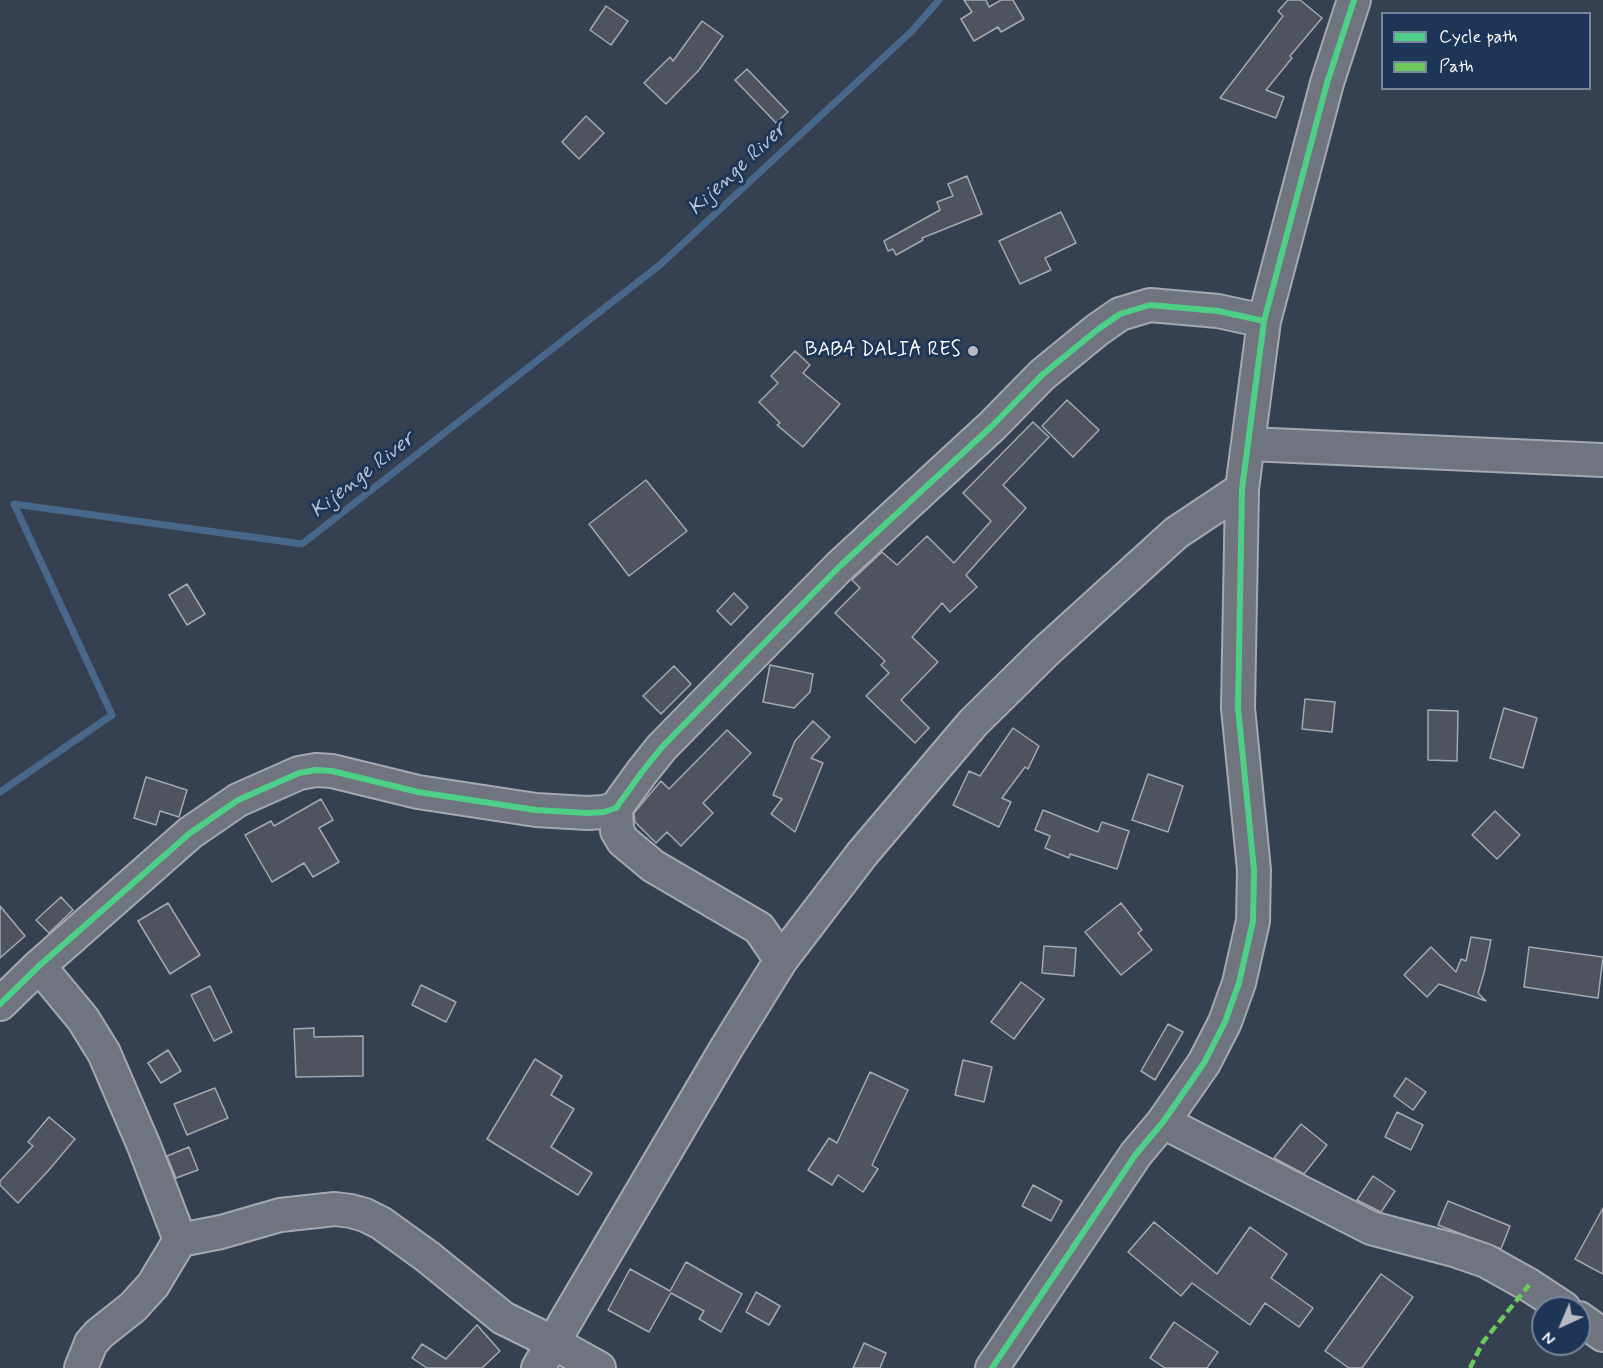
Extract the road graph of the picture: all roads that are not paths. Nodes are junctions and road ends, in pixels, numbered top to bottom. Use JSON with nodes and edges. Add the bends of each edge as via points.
{"nodes":[{"id":1,"x":1354,"y":0,"type":"edge"},
{"id":2,"x":1264,"y":321,"type":"junction"},
{"id":3,"x":1249,"y":444,"type":"junction"},
{"id":4,"x":1603,"y":460,"type":"edge"},
{"id":5,"x":1242,"y":489,"type":"junction"},
{"id":6,"x":616,"y":808,"type":"junction"},
{"id":7,"x":781,"y":960,"type":"junction"},
{"id":8,"x":39,"y":966,"type":"junction"},
{"id":9,"x":0,"y":1004,"type":"edge"},
{"id":10,"x":1163,"y":1122,"type":"junction"},
{"id":11,"x":180,"y":1240,"type":"junction"},
{"id":12,"x":1546,"y":1296,"type":"edge"},
{"id":13,"x":546,"y":1355,"type":"edge"},
{"id":14,"x":81,"y":1368,"type":"edge"},
{"id":15,"x":599,"y":1368,"type":"edge"},
{"id":16,"x":992,"y":1368,"type":"edge"}],
"edges":[{"from":1,"to":2,"type":"street","via":[[1327,84]]},
{"from":2,"to":3,"type":"street"},
{"from":2,"to":6,"type":"street","via":[[1218,311],[1150,305],[1120,314],[1097,330],[1042,375],[840,566],[662,747]]},
{"from":3,"to":4,"type":"street"},
{"from":3,"to":5,"type":"street"},
{"from":5,"to":7,"type":"street","via":[[1176,533],[973,723],[862,854]]},
{"from":5,"to":10,"type":"street","via":[[1238,708],[1254,870],[1253,921],[1239,983],[1225,1022],[1204,1063]]},
{"from":6,"to":7,"type":"street","via":[[617,831],[623,841],[653,866],[759,928]]},
{"from":6,"to":8,"type":"street","via":[[587,813],[536,810],[418,792],[332,771],[299,773],[238,800],[190,833]]},
{"from":7,"to":13,"type":"street"},
{"from":8,"to":9,"type":"street"},
{"from":8,"to":11,"type":"street","via":[[83,1019],[104,1053]]},
{"from":10,"to":12,"type":"street","via":[[1371,1228],[1486,1262]]},
{"from":10,"to":16,"type":"street","via":[[1136,1154]]},
{"from":11,"to":13,"type":"street","via":[[280,1215],[335,1209],[374,1218],[428,1257]]},
{"from":11,"to":14,"type":"street","via":[[153,1285],[91,1343]]},
{"from":13,"to":15,"type":"street"}]}
